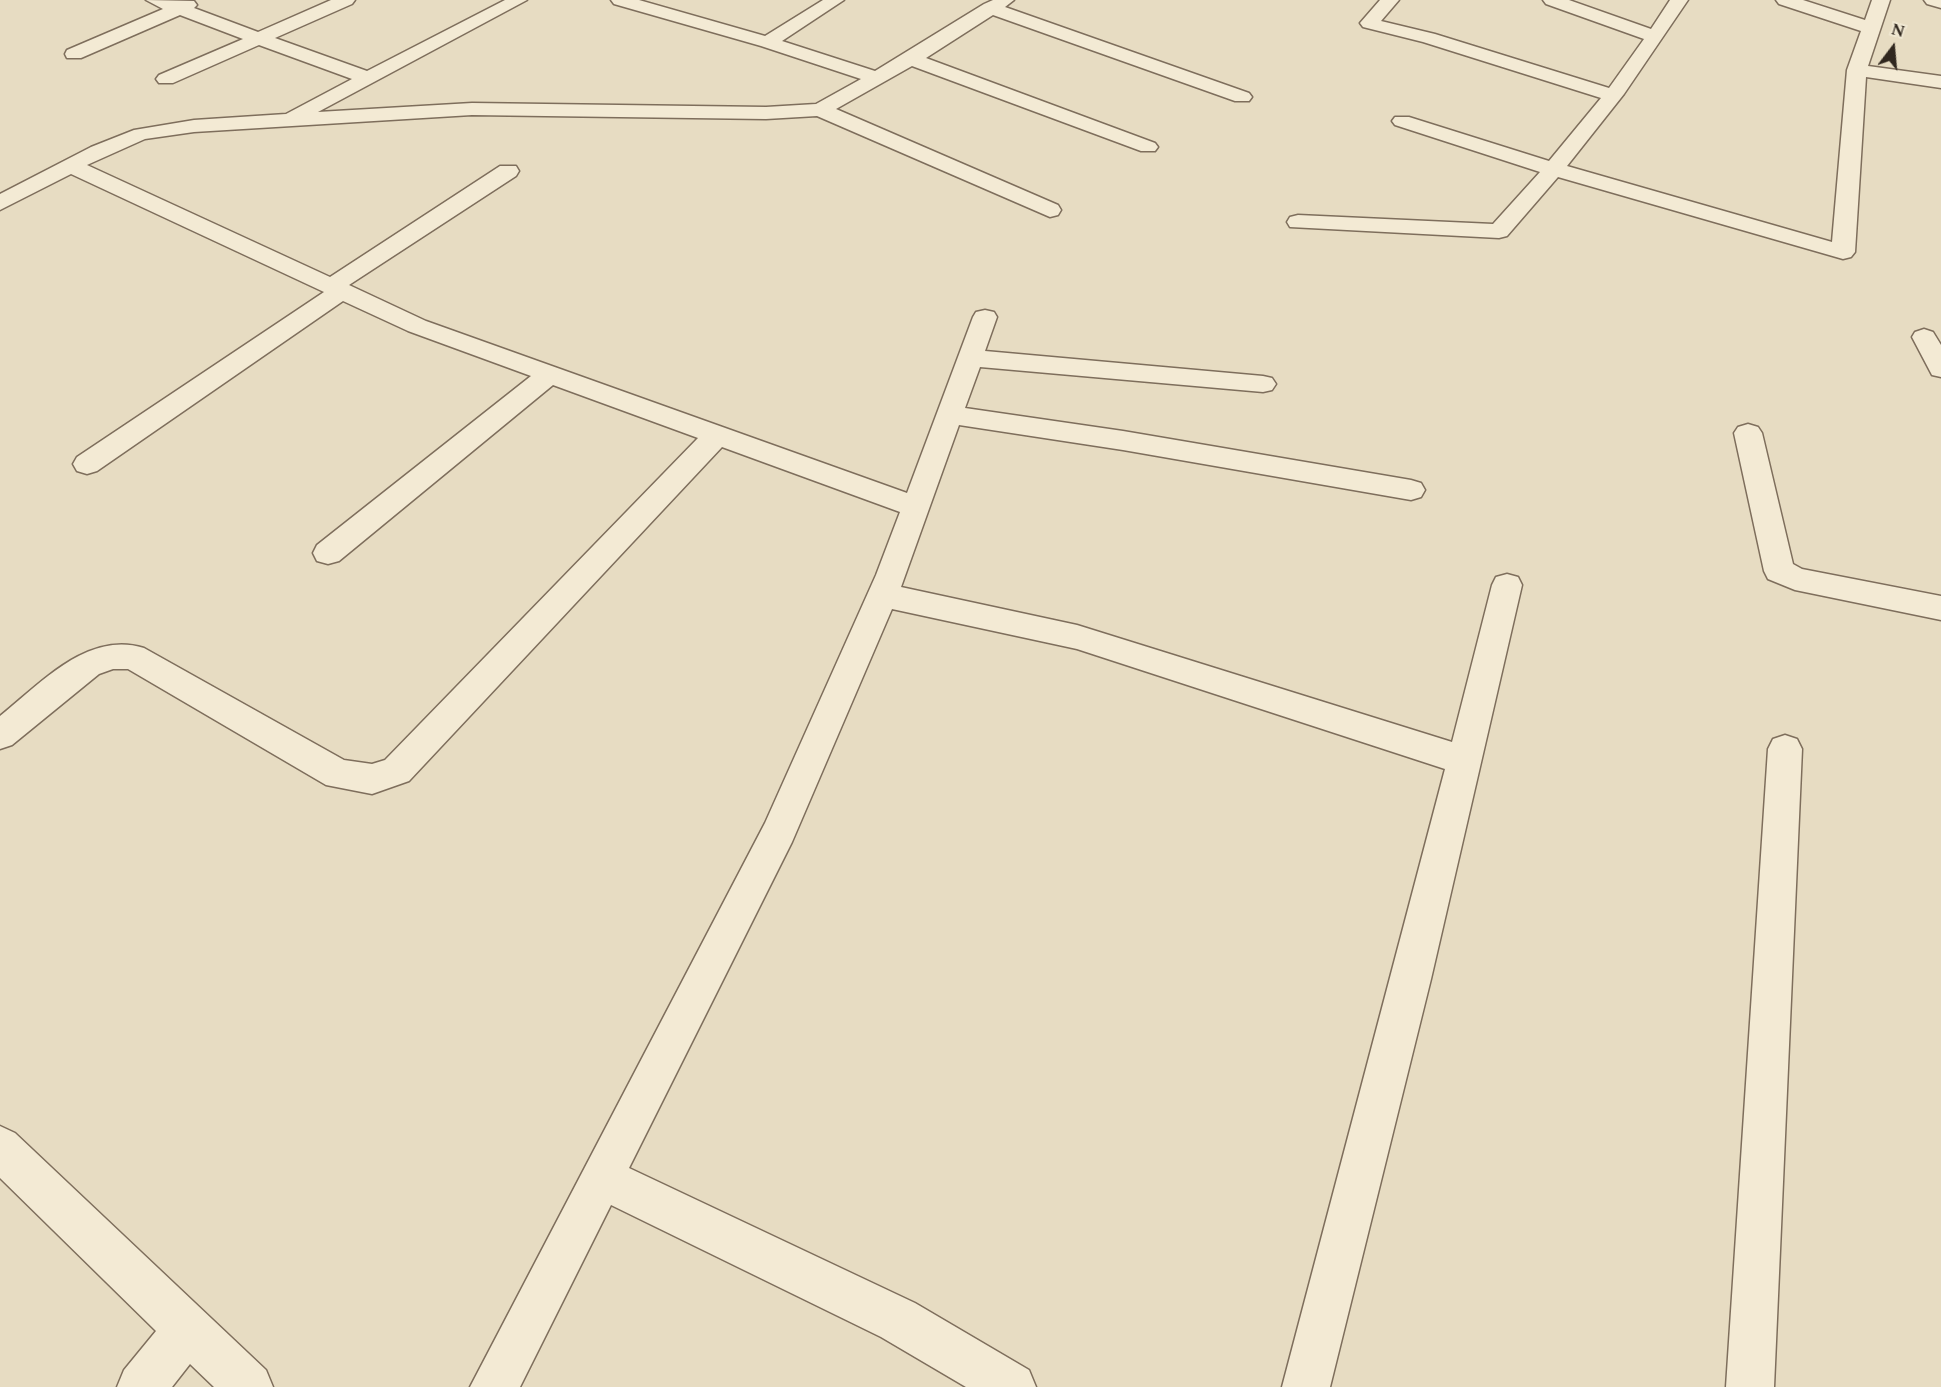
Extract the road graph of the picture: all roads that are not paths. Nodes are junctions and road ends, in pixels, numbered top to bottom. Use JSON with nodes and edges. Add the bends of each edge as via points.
{"nodes":[{"id":1,"x":155,"y":0,"type":"edge"},
{"id":2,"x":201,"y":0,"type":"edge"},
{"id":3,"x":346,"y":0,"type":"edge"},
{"id":4,"x":518,"y":0,"type":"edge"},
{"id":5,"x":620,"y":0,"type":"edge"},
{"id":6,"x":835,"y":0,"type":"edge"},
{"id":7,"x":1390,"y":0,"type":"edge"},
{"id":8,"x":1552,"y":0,"type":"edge"},
{"id":9,"x":1679,"y":0,"type":"edge"},
{"id":10,"x":1785,"y":0,"type":"edge"},
{"id":11,"x":1881,"y":0,"type":"edge"},
{"id":12,"x":1933,"y":0,"type":"edge"},
{"id":13,"x":1941,"y":3,"type":"edge"},
{"id":14,"x":998,"y":4,"type":"edge"},
{"id":15,"x":180,"y":9,"type":"junction"},
{"id":16,"x":1871,"y":28,"type":"junction"},
{"id":17,"x":1656,"y":37,"type":"junction"},
{"id":18,"x":261,"y":39,"type":"junction"},
{"id":19,"x":766,"y":42,"type":"junction"},
{"id":20,"x":74,"y":54,"type":"dead end"},
{"id":21,"x":911,"y":58,"type":"junction"},
{"id":22,"x":1857,"y":70,"type":"junction"},
{"id":23,"x":367,"y":78,"type":"junction"},
{"id":24,"x":876,"y":78,"type":"junction"},
{"id":25,"x":166,"y":80,"type":"dead end"},
{"id":26,"x":1941,"y":82,"type":"edge"},
{"id":27,"x":1612,"y":94,"type":"junction"},
{"id":28,"x":1242,"y":97,"type":"dead end"},
{"id":29,"x":820,"y":110,"type":"junction"},
{"id":30,"x":1402,"y":121,"type":"dead end"},
{"id":31,"x":286,"y":122,"type":"junction"},
{"id":32,"x":1148,"y":147,"type":"dead end"},
{"id":33,"x":71,"y":166,"type":"junction"},
{"id":34,"x":1553,"y":169,"type":"junction"},
{"id":35,"x":508,"y":171,"type":"dead end"},
{"id":36,"x":0,"y":203,"type":"edge"},
{"id":37,"x":1050,"y":210,"type":"dead end"},
{"id":38,"x":1298,"y":222,"type":"dead end"},
{"id":39,"x":337,"y":289,"type":"junction"},
{"id":40,"x":985,"y":317,"type":"dead end"},
{"id":41,"x":1924,"y":337,"type":"dead end"},
{"id":42,"x":970,"y":358,"type":"junction"},
{"id":43,"x":1941,"y":369,"type":"edge"},
{"id":44,"x":550,"y":374,"type":"junction"},
{"id":45,"x":1263,"y":384,"type":"dead end"},
{"id":46,"x":949,"y":415,"type":"junction"},
{"id":47,"x":1749,"y":433,"type":"dead end"},
{"id":48,"x":717,"y":435,"type":"junction"},
{"id":49,"x":87,"y":464,"type":"dead end"},
{"id":50,"x":1411,"y":490,"type":"dead end"},
{"id":51,"x":916,"y":507,"type":"junction"},
{"id":52,"x":328,"y":554,"type":"dead end"},
{"id":53,"x":1507,"y":585,"type":"dead end"},
{"id":54,"x":883,"y":595,"type":"junction"},
{"id":55,"x":1941,"y":608,"type":"edge"},
{"id":56,"x":0,"y":735,"type":"edge"},
{"id":57,"x":1785,"y":750,"type":"dead end"},
{"id":58,"x":1465,"y":761,"type":"junction"},
{"id":59,"x":0,"y":1148,"type":"edge"},
{"id":60,"x":602,"y":1178,"type":"junction"},
{"id":61,"x":188,"y":1329,"type":"junction"},
{"id":62,"x":141,"y":1387,"type":"edge"},
{"id":63,"x":249,"y":1387,"type":"edge"},
{"id":64,"x":494,"y":1387,"type":"edge"},
{"id":65,"x":1012,"y":1387,"type":"edge"},
{"id":66,"x":1306,"y":1387,"type":"edge"},
{"id":67,"x":1750,"y":1387,"type":"edge"}],
"edges":[{"from":1,"to":15,"type":"street"},
{"from":2,"to":15,"type":"street"},
{"from":3,"to":18,"type":"street"},
{"from":4,"to":23,"type":"street"},
{"from":5,"to":19,"type":"street"},
{"from":6,"to":19,"type":"street"},
{"from":7,"to":27,"type":"street","via":[[1369,23]]},
{"from":8,"to":17,"type":"street"},
{"from":9,"to":17,"type":"street"},
{"from":10,"to":16,"type":"street"},
{"from":11,"to":16,"type":"street"},
{"from":12,"to":13,"type":"street"},
{"from":14,"to":21,"type":"street"},
{"from":14,"to":28,"type":"street"},
{"from":15,"to":18,"type":"street"},
{"from":15,"to":20,"type":"street"},
{"from":16,"to":22,"type":"street"},
{"from":17,"to":27,"type":"street"},
{"from":18,"to":23,"type":"street"},
{"from":18,"to":25,"type":"street"},
{"from":19,"to":24,"type":"street"},
{"from":21,"to":24,"type":"street"},
{"from":21,"to":32,"type":"street"},
{"from":22,"to":26,"type":"street"},
{"from":22,"to":34,"type":"street","via":[[1843,252]]},
{"from":23,"to":31,"type":"street"},
{"from":24,"to":29,"type":"street"},
{"from":27,"to":34,"type":"street"},
{"from":29,"to":31,"type":"street","via":[[766,113],[472,109]]},
{"from":29,"to":37,"type":"street"},
{"from":30,"to":34,"type":"street"},
{"from":31,"to":33,"type":"street","via":[[194,126],[141,134]]},
{"from":33,"to":36,"type":"street"},
{"from":33,"to":39,"type":"street"},
{"from":34,"to":38,"type":"street","via":[[1499,231]]},
{"from":35,"to":39,"type":"street"},
{"from":39,"to":44,"type":"street","via":[[417,326]]},
{"from":39,"to":49,"type":"street"},
{"from":40,"to":42,"type":"street"},
{"from":41,"to":43,"type":"street"},
{"from":42,"to":45,"type":"street"},
{"from":42,"to":46,"type":"street"},
{"from":44,"to":48,"type":"street"},
{"from":44,"to":52,"type":"street"},
{"from":46,"to":50,"type":"street","via":[[1072,430]]},
{"from":46,"to":51,"type":"street"},
{"from":47,"to":55,"type":"street","via":[[1779,571],[1795,579]]},
{"from":48,"to":51,"type":"street"},
{"from":48,"to":56,"type":"street","via":[[397,771],[372,779],[338,774],[133,657],[112,656],[88,665]]},
{"from":51,"to":54,"type":"street"},
{"from":53,"to":58,"type":"street"},
{"from":54,"to":58,"type":"street","via":[[1077,637]]},
{"from":54,"to":60,"type":"street","via":[[779,831]]},
{"from":57,"to":67,"type":"street"},
{"from":58,"to":66,"type":"street"},
{"from":59,"to":61,"type":"street"},
{"from":60,"to":64,"type":"street"},
{"from":60,"to":65,"type":"street","via":[[898,1320]]},
{"from":61,"to":62,"type":"street"},
{"from":61,"to":63,"type":"street"}]}
